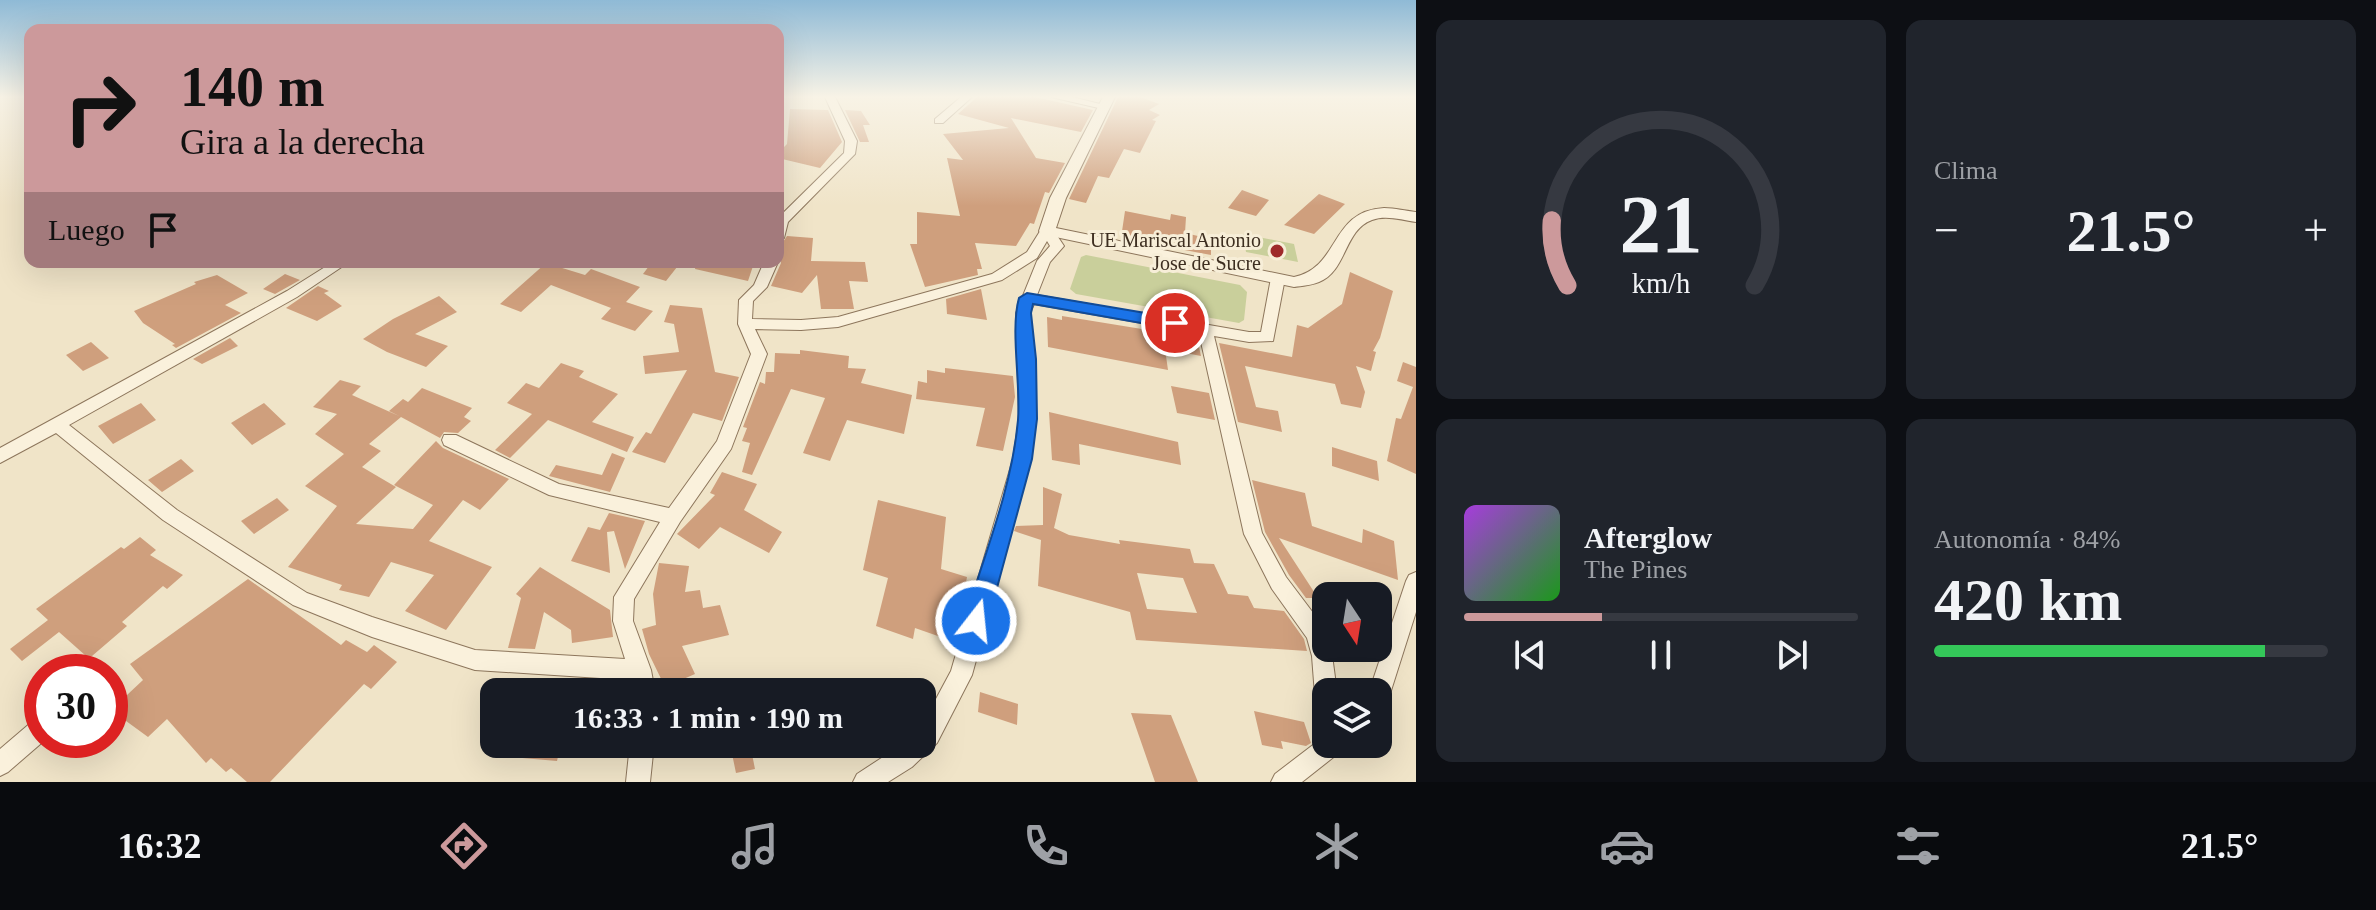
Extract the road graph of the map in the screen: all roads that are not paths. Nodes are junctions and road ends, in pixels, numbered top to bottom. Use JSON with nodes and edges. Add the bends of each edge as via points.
{"nodes":[{"id":1,"x":847,"y":133,"type":"edge"},
{"id":2,"x":1090,"y":133,"type":"edge"},
{"id":3,"x":1416,"y":217,"type":"edge"},
{"id":4,"x":784,"y":219,"type":"edge"},
{"id":5,"x":1047,"y":231,"type":"junction"},
{"id":6,"x":333,"y":268,"type":"edge"},
{"id":7,"x":768,"y":268,"type":"edge"},
{"id":8,"x":1278,"y":278,"type":"junction"},
{"id":9,"x":1027,"y":298,"type":"junction"},
{"id":10,"x":745,"y":324,"type":"junction"},
{"id":11,"x":1205,"y":328,"type":"junction"},
{"id":12,"x":59,"y":426,"type":"junction"},
{"id":13,"x":450,"y":440,"type":"dead end"},
{"id":14,"x":0,"y":456,"type":"edge"},
{"id":15,"x":673,"y":517,"type":"junction"},
{"id":16,"x":1416,"y":581,"type":"edge"},
{"id":17,"x":640,"y":670,"type":"junction"},
{"id":18,"x":641,"y":678,"type":"edge"},
{"id":19,"x":1325,"y":678,"type":"edge"},
{"id":20,"x":1384,"y":678,"type":"edge"},
{"id":21,"x":936,"y":722,"type":"edge"},
{"id":22,"x":24,"y":743,"type":"edge"},
{"id":23,"x":641,"y":758,"type":"edge"},
{"id":24,"x":905,"y":758,"type":"edge"},
{"id":25,"x":1314,"y":758,"type":"edge"},
{"id":26,"x":0,"y":764,"type":"edge"},
{"id":27,"x":638,"y":782,"type":"edge"},
{"id":28,"x":865,"y":782,"type":"edge"},
{"id":29,"x":1283,"y":782,"type":"edge"}],
"edges":[{"from":1,"to":4,"type":"street","via":[[849,154]]},
{"from":2,"to":5,"type":"street"},
{"from":3,"to":8,"type":"street","via":[[1381,210],[1368,213],[1349,230],[1322,275],[1308,282]]},
{"from":5,"to":8,"type":"street"},
{"from":5,"to":9,"type":"street","via":[[1057,246]]},
{"from":5,"to":10,"type":"street","via":[[1032,255],[997,277],[838,322]]},
{"from":6,"to":12,"type":"street"},
{"from":7,"to":10,"type":"street","via":[[760,287],[746,300]]},
{"from":8,"to":11,"type":"street","via":[[1268,337]]},
{"from":9,"to":11,"type":"street"},
{"from":9,"to":21,"type":"street","via":[[1022,459],[961,675]]},
{"from":10,"to":15,"type":"street","via":[[759,354],[725,444]]},
{"from":11,"to":19,"type":"street","via":[[1253,534],[1279,583],[1316,633]]},
{"from":12,"to":14,"type":"street"},
{"from":12,"to":17,"type":"street","via":[[170,515],[300,599],[475,660]]},
{"from":13,"to":15,"type":"street","via":[[555,490]]},
{"from":15,"to":17,"type":"street","via":[[624,597],[623,621]]},
{"from":16,"to":20,"type":"street"},
{"from":17,"to":18,"type":"street"},
{"from":22,"to":26,"type":"street"},
{"from":23,"to":27,"type":"street"},
{"from":24,"to":28,"type":"street"},
{"from":25,"to":29,"type":"street"}]}
